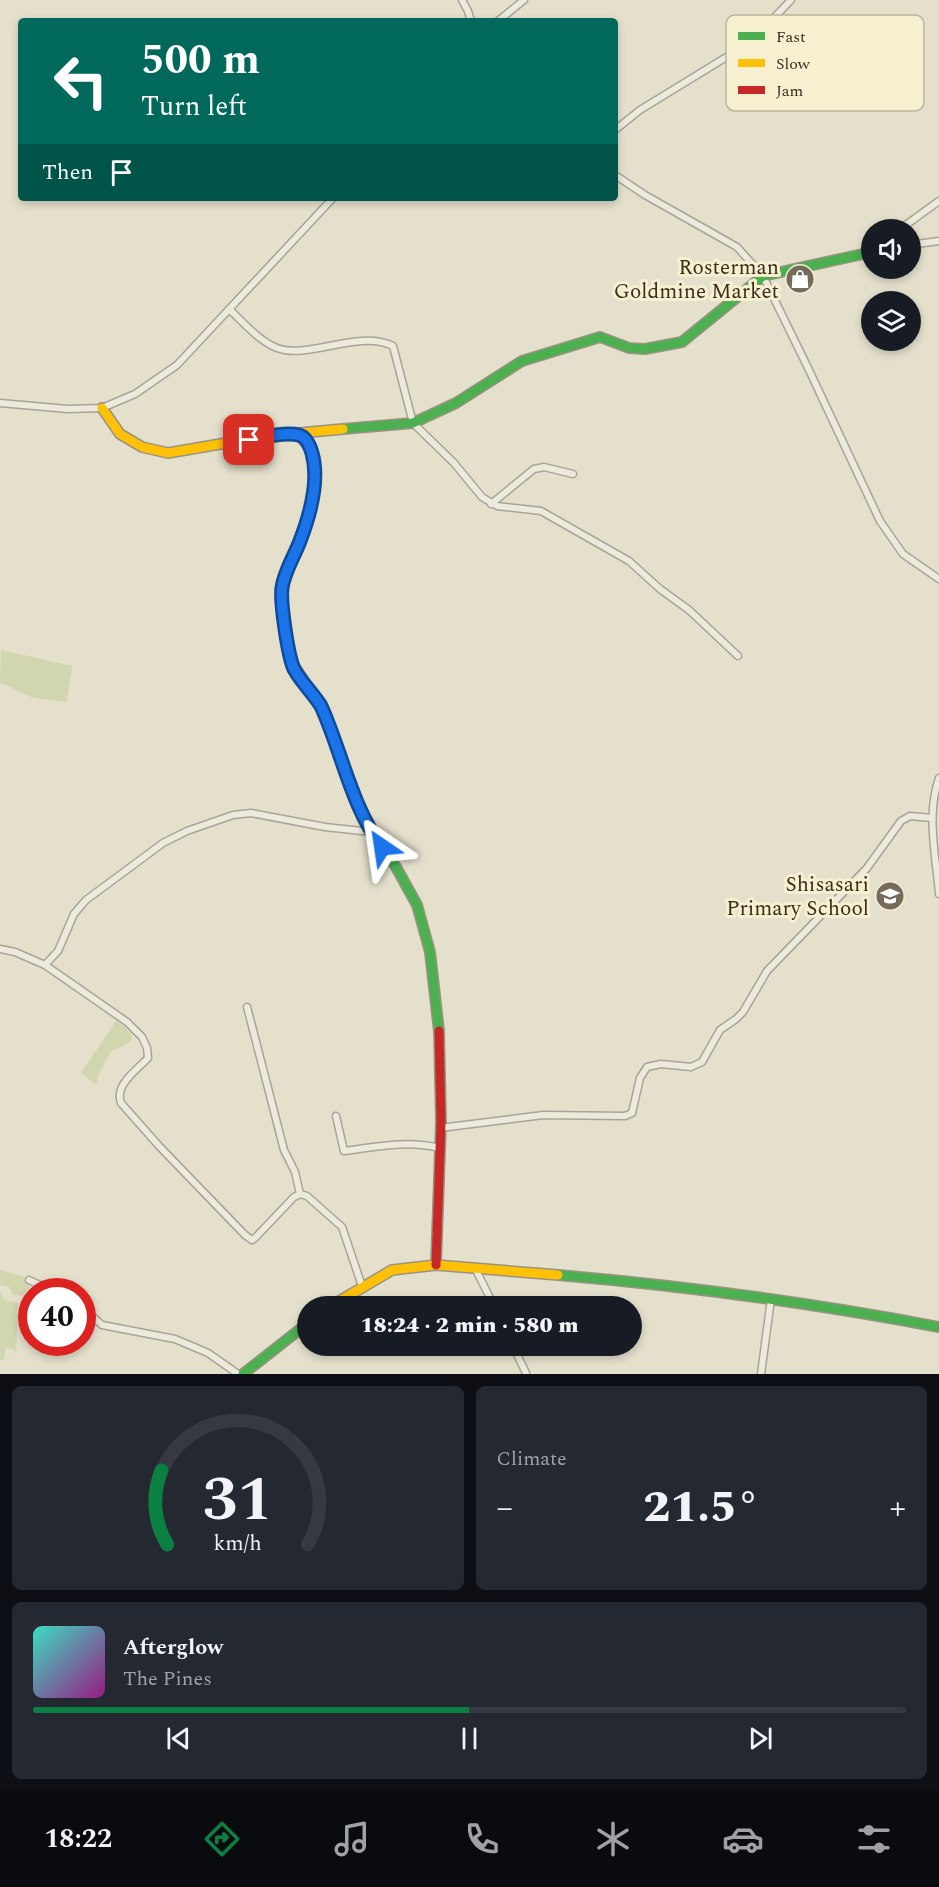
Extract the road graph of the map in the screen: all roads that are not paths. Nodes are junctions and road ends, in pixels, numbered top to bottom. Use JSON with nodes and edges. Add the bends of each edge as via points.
{"nodes":[{"id":1,"x":462,"y":0,"type":"edge"},
{"id":2,"x":524,"y":0,"type":"edge"},
{"id":3,"x":791,"y":0,"type":"edge"},
{"id":4,"x":777,"y":15,"type":"edge"},
{"id":5,"x":470,"y":18,"type":"edge"},
{"id":6,"x":502,"y":18,"type":"edge"},
{"id":7,"x":726,"y":57,"type":"edge"},
{"id":8,"x":618,"y":128,"type":"edge"},
{"id":9,"x":618,"y":177,"type":"edge"},
{"id":10,"x":330,"y":201,"type":"edge"},
{"id":11,"x":939,"y":201,"type":"edge"},
{"id":12,"x":914,"y":219,"type":"edge"},
{"id":13,"x":939,"y":241,"type":"edge"},
{"id":14,"x":921,"y":243,"type":"edge"},
{"id":15,"x":861,"y":254,"type":"edge"},
{"id":16,"x":763,"y":276,"type":"junction"},
{"id":17,"x":229,"y":309,"type":"junction"},
{"id":18,"x":0,"y":403,"type":"edge"},
{"id":19,"x":102,"y":408,"type":"junction"},
{"id":20,"x":413,"y":423,"type":"junction"},
{"id":21,"x":298,"y":435,"type":"junction"},
{"id":22,"x":573,"y":474,"type":"dead end"},
{"id":23,"x":491,"y":504,"type":"junction"},
{"id":24,"x":939,"y":579,"type":"edge"},
{"id":25,"x":738,"y":656,"type":"dead end"},
{"id":26,"x":939,"y":778,"type":"edge"},
{"id":27,"x":932,"y":818,"type":"junction"},
{"id":28,"x":371,"y":832,"type":"junction"},
{"id":29,"x":939,"y":894,"type":"edge"},
{"id":30,"x":0,"y":949,"type":"edge"},
{"id":31,"x":45,"y":965,"type":"junction"},
{"id":32,"x":247,"y":1007,"type":"dead end"},
{"id":33,"x":336,"y":1116,"type":"dead end"},
{"id":34,"x":440,"y":1128,"type":"junction"},
{"id":35,"x":439,"y":1148,"type":"junction"},
{"id":36,"x":300,"y":1194,"type":"junction"},
{"id":37,"x":436,"y":1265,"type":"junction"},
{"id":38,"x":475,"y":1268,"type":"junction"},
{"id":39,"x":362,"y":1286,"type":"junction"},
{"id":40,"x":346,"y":1296,"type":"edge"},
{"id":41,"x":489,"y":1296,"type":"edge"},
{"id":42,"x":771,"y":1299,"type":"junction"},
{"id":43,"x":96,"y":1320,"type":"edge"},
{"id":44,"x":939,"y":1327,"type":"edge"},
{"id":45,"x":297,"y":1331,"type":"edge"},
{"id":46,"x":518,"y":1356,"type":"edge"},
{"id":47,"x":526,"y":1373,"type":"edge"},
{"id":48,"x":241,"y":1374,"type":"edge"},
{"id":49,"x":761,"y":1374,"type":"edge"}],
"edges":[{"from":1,"to":5,"type":"street"},
{"from":2,"to":6,"type":"street"},
{"from":3,"to":4,"type":"street"},
{"from":7,"to":8,"type":"street"},
{"from":9,"to":16,"type":"street","via":[[737,247]]},
{"from":10,"to":17,"type":"street"},
{"from":11,"to":12,"type":"street"},
{"from":13,"to":14,"type":"street"},
{"from":15,"to":16,"type":"street"},
{"from":16,"to":20,"type":"street","via":[[682,342],[645,349],[629,348],[600,337],[522,361],[456,403]]},
{"from":16,"to":24,"type":"street","via":[[880,521],[903,554]]},
{"from":17,"to":19,"type":"street","via":[[177,365],[135,394]]},
{"from":17,"to":20,"type":"street","via":[[276,348],[372,341],[393,346]]},
{"from":18,"to":19,"type":"street"},
{"from":19,"to":21,"type":"street","via":[[120,434],[142,447],[168,453],[267,436]]},
{"from":20,"to":21,"type":"street"},
{"from":20,"to":23,"type":"street"},
{"from":21,"to":28,"type":"street","via":[[311,448],[316,467],[304,529],[282,590],[291,658],[329,725]]},
{"from":22,"to":23,"type":"street","via":[[544,467],[534,469]]},
{"from":23,"to":25,"type":"street","via":[[541,511],[629,561]]},
{"from":26,"to":27,"type":"street"},
{"from":27,"to":29,"type":"street"},
{"from":27,"to":34,"type":"street","via":[[910,816],[901,821],[867,868],[767,971],[743,1012],[720,1030],[702,1062],[647,1067],[640,1078],[632,1113],[543,1115]]},
{"from":28,"to":31,"type":"street","via":[[251,813],[233,815],[188,831],[163,843],[86,900],[74,914],[58,951]]},
{"from":28,"to":34,"type":"street","via":[[402,876],[429,945],[440,1023]]},
{"from":30,"to":31,"type":"street"},
{"from":31,"to":36,"type":"street","via":[[127,1022],[142,1037],[148,1058],[121,1087],[119,1098],[248,1239],[255,1238]]},
{"from":32,"to":36,"type":"street","via":[[284,1150]]},
{"from":33,"to":35,"type":"street","via":[[344,1151],[405,1143]]},
{"from":34,"to":35,"type":"street"},
{"from":35,"to":37,"type":"street"},
{"from":36,"to":39,"type":"street","via":[[315,1201],[342,1227]]},
{"from":37,"to":38,"type":"street"},
{"from":37,"to":39,"type":"street","via":[[392,1270]]},
{"from":38,"to":41,"type":"street"},
{"from":38,"to":42,"type":"street"},
{"from":39,"to":40,"type":"street"},
{"from":42,"to":44,"type":"street"},
{"from":42,"to":49,"type":"street"},
{"from":43,"to":48,"type":"street","via":[[102,1325],[175,1339],[208,1353]]},
{"from":45,"to":48,"type":"street"},
{"from":46,"to":47,"type":"street"}]}
